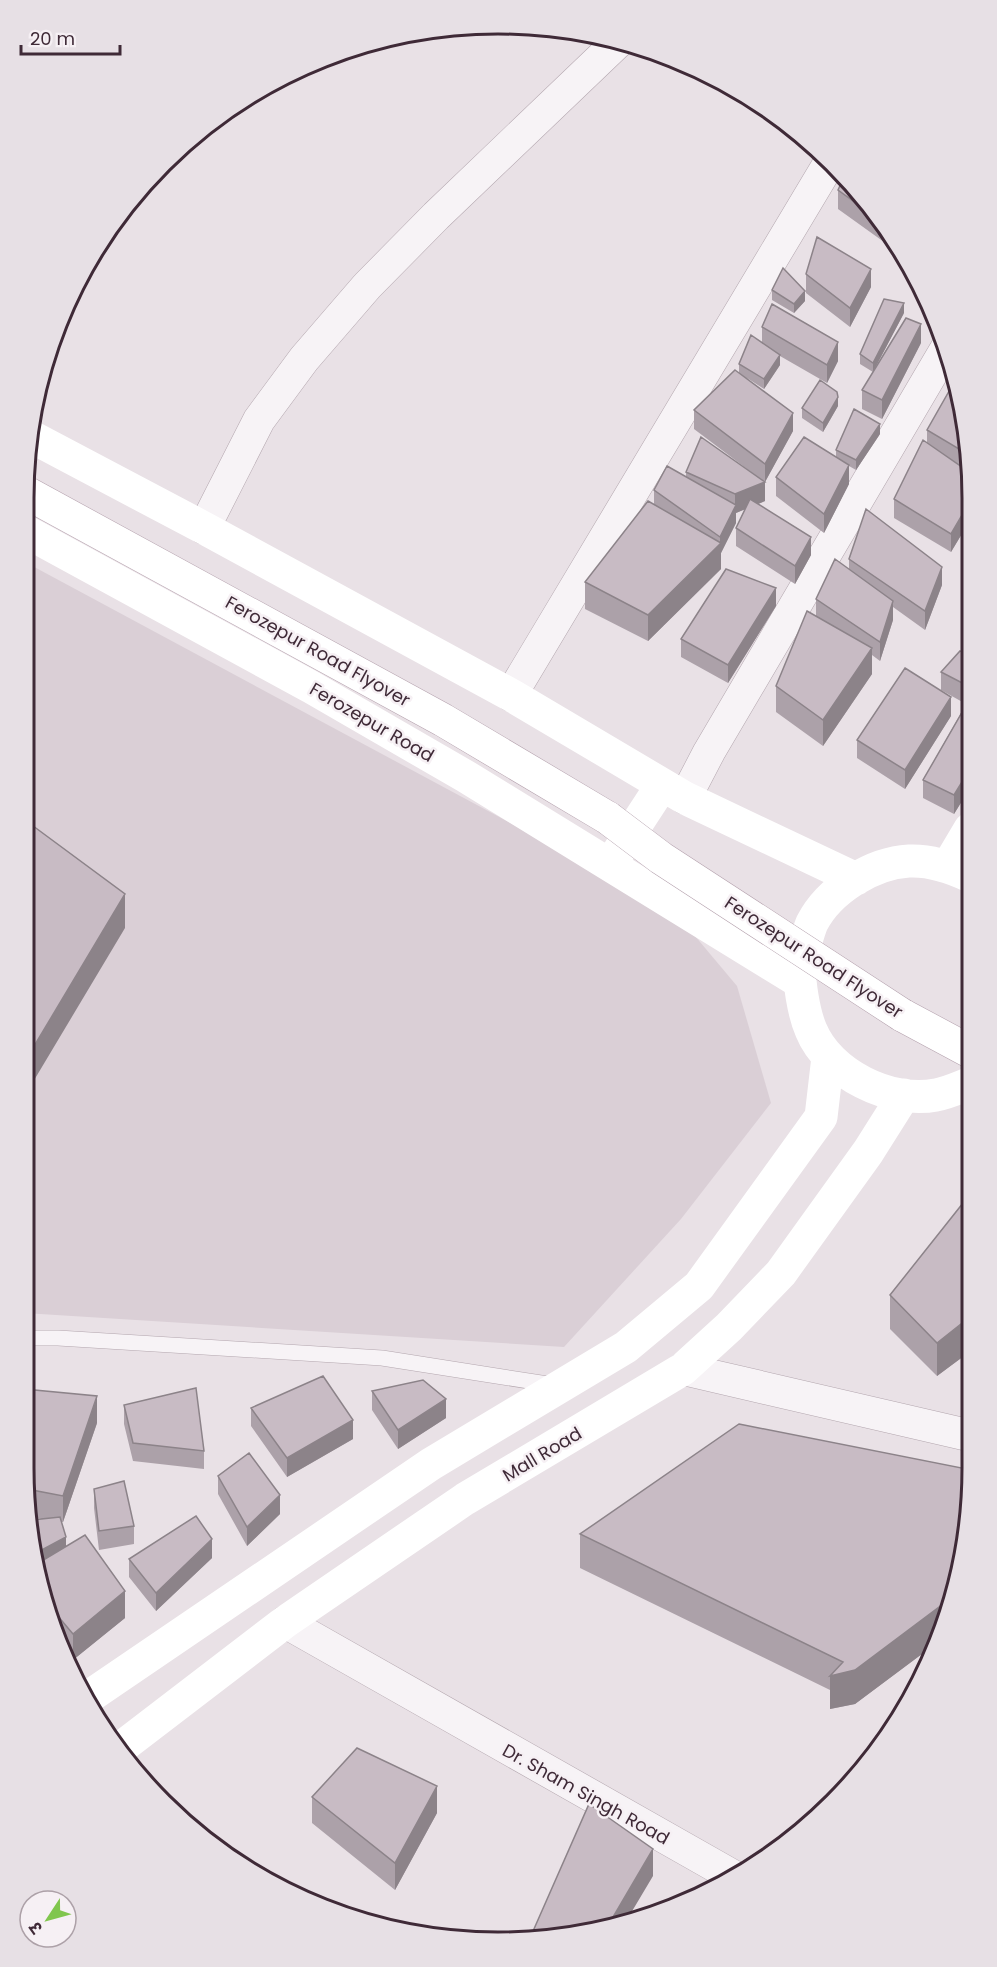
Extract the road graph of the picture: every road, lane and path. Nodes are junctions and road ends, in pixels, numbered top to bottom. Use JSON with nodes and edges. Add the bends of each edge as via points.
{"nodes":[{"id":1,"x":611,"y":48,"type":"edge"},
{"id":2,"x":826,"y":169,"type":"edge"},
{"id":3,"x":940,"y":357,"type":"edge"},
{"id":4,"x":38,"y":440,"type":"edge"},
{"id":5,"x":34,"y":497,"type":"edge"},
{"id":6,"x":204,"y":528,"type":"junction"},
{"id":7,"x":34,"y":536,"type":"edge"},
{"id":8,"x":511,"y":695,"type":"junction"},
{"id":9,"x":674,"y":791,"type":"junction"},
{"id":10,"x":609,"y":866,"type":"junction"},
{"id":11,"x":959,"y":871,"type":"edge"},
{"id":12,"x":856,"y":879,"type":"junction"},
{"id":13,"x":800,"y":982,"type":"junction"},
{"id":14,"x":962,"y":1047,"type":"edge"},
{"id":15,"x":828,"y":1057,"type":"junction"},
{"id":16,"x":962,"y":1087,"type":"edge"},
{"id":17,"x":904,"y":1095,"type":"junction"},
{"id":18,"x":34,"y":1338,"type":"edge"},
{"id":19,"x":683,"y":1369,"type":"junction"},
{"id":20,"x":563,"y":1386,"type":"junction"},
{"id":21,"x":962,"y":1434,"type":"edge"},
{"id":22,"x":285,"y":1622,"type":"junction"},
{"id":23,"x":93,"y":1694,"type":"edge"},
{"id":24,"x":125,"y":1744,"type":"edge"},
{"id":25,"x":726,"y":1872,"type":"edge"}],
"edges":[{"from":1,"to":6,"type":"street","via":[[436,216],[304,358],[259,420]]},
{"from":2,"to":8,"type":"street"},
{"from":3,"to":9,"type":"street","via":[[715,741]]},
{"from":4,"to":6,"type":"main road"},
{"from":5,"to":14,"type":"main road","name":"Ferozepur Road Flyover","bridge":true,"via":[[443,720],[608,818],[661,858],[902,1015]]},
{"from":6,"to":8,"type":"main road"},
{"from":7,"to":10,"type":"main road","name":"Ferozepur Road","via":[[321,693]]},
{"from":8,"to":9,"type":"main road"},
{"from":9,"to":10,"type":"main road"},
{"from":9,"to":12,"type":"main road"},
{"from":10,"to":13,"type":"main road","name":"Ferozepur Road"},
{"from":11,"to":12,"type":"main road","via":[[908,861],[870,870]]},
{"from":12,"to":13,"type":"main road","via":[[837,891],[812,923],[800,960]]},
{"from":13,"to":15,"type":"main road","via":[[811,1030]]},
{"from":15,"to":17,"type":"main road","via":[[859,1082]]},
{"from":15,"to":20,"type":"main road","via":[[821,1117],[699,1286],[626,1347]]},
{"from":16,"to":17,"type":"main road","via":[[936,1095]]},
{"from":17,"to":19,"type":"main road","name":"Mall Road","via":[[781,1273]]},
{"from":18,"to":20,"type":"lane","via":[[382,1358]]},
{"from":19,"to":21,"type":"street"},
{"from":19,"to":22,"type":"main road","name":"Mall Road","via":[[465,1499]]},
{"from":20,"to":23,"type":"main road","via":[[431,1464]]},
{"from":22,"to":24,"type":"main road","name":"Mall Road"},
{"from":22,"to":25,"type":"street","name":"Dr. Sham Singh Road"}]}
